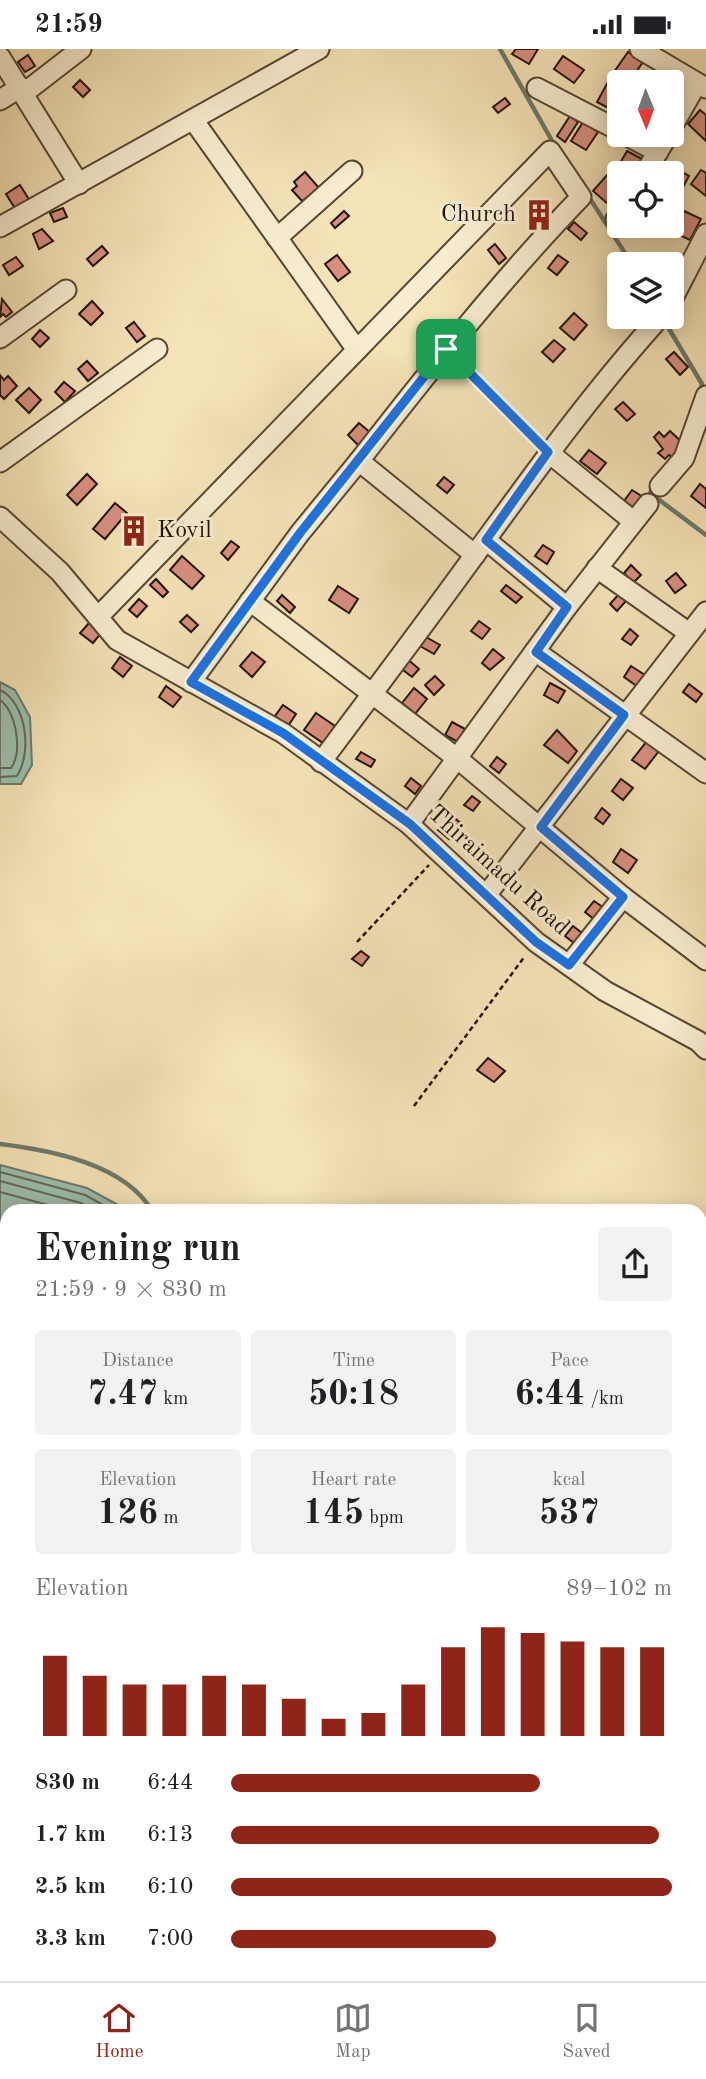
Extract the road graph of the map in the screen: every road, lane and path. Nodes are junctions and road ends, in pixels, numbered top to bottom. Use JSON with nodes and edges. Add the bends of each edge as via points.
{"nodes":[{"id":1,"x":81,"y":49,"type":"edge"},
{"id":2,"x":640,"y":49,"type":"edge"},
{"id":3,"x":310,"y":51,"type":"edge"},
{"id":4,"x":0,"y":57,"type":"edge"},
{"id":5,"x":702,"y":86,"type":"edge"},
{"id":6,"x":537,"y":87,"type":"dead end"},
{"id":7,"x":22,"y":90,"type":"junction"},
{"id":8,"x":0,"y":100,"type":"edge"},
{"id":9,"x":684,"y":111,"type":"edge"},
{"id":10,"x":194,"y":121,"type":"junction"},
{"id":11,"x":607,"y":124,"type":"edge"},
{"id":12,"x":352,"y":171,"type":"dead end"},
{"id":13,"x":79,"y":184,"type":"junction"},
{"id":14,"x":0,"y":227,"type":"edge"},
{"id":15,"x":706,"y":234,"type":"edge"},
{"id":16,"x":277,"y":238,"type":"junction"},
{"id":17,"x":684,"y":277,"type":"edge"},
{"id":18,"x":66,"y":290,"type":"dead end"},
{"id":19,"x":650,"y":329,"type":"edge"},
{"id":20,"x":0,"y":338,"type":"edge"},
{"id":21,"x":157,"y":349,"type":"dead end"},
{"id":22,"x":357,"y":349,"type":"junction"},
{"id":23,"x":446,"y":349,"type":"junction"},
{"id":24,"x":706,"y":395,"type":"edge"},
{"id":25,"x":702,"y":429,"type":"edge"},
{"id":26,"x":548,"y":452,"type":"junction"},
{"id":27,"x":359,"y":461,"type":"junction"},
{"id":28,"x":0,"y":463,"type":"edge"},
{"id":29,"x":660,"y":486,"type":"dead end"},
{"id":30,"x":648,"y":503,"type":"dead end"},
{"id":31,"x":0,"y":517,"type":"edge"},
{"id":32,"x":633,"y":521,"type":"junction"},
{"id":33,"x":480,"y":548,"type":"junction"},
{"id":34,"x":597,"y":568,"type":"junction"},
{"id":35,"x":250,"y":601,"type":"junction"},
{"id":36,"x":567,"y":607,"type":"junction"},
{"id":37,"x":706,"y":612,"type":"edge"},
{"id":38,"x":98,"y":617,"type":"junction"},
{"id":39,"x":689,"y":633,"type":"junction"},
{"id":40,"x":536,"y":652,"type":"junction"},
{"id":41,"x":191,"y":682,"type":"junction"},
{"id":42,"x":373,"y":693,"type":"junction"},
{"id":43,"x":624,"y":715,"type":"junction"},
{"id":44,"x":458,"y":759,"type":"junction"},
{"id":45,"x":321,"y":762,"type":"junction"},
{"id":46,"x":706,"y":773,"type":"edge"},
{"id":47,"x":410,"y":824,"type":"junction"},
{"id":48,"x":541,"y":827,"type":"junction"},
{"id":49,"x":440,"y":853,"type":"junction"},
{"id":50,"x":487,"y":894,"type":"junction"},
{"id":51,"x":623,"y":897,"type":"junction"},
{"id":52,"x":357,"y":941,"type":"dead end"},
{"id":53,"x":536,"y":942,"type":"junction"},
{"id":54,"x":706,"y":960,"type":"edge"},
{"id":55,"x":569,"y":965,"type":"junction"},
{"id":56,"x":706,"y":1049,"type":"edge"},
{"id":57,"x":414,"y":1106,"type":"dead end"}],
"edges":[{"from":1,"to":7,"type":"street"},
{"from":2,"to":5,"type":"street"},
{"from":3,"to":10,"type":"street"},
{"from":4,"to":7,"type":"street"},
{"from":5,"to":9,"type":"street"},
{"from":6,"to":11,"type":"street"},
{"from":7,"to":8,"type":"street"},
{"from":7,"to":13,"type":"street"},
{"from":10,"to":13,"type":"street"},
{"from":10,"to":16,"type":"street"},
{"from":12,"to":16,"type":"street"},
{"from":13,"to":14,"type":"street"},
{"from":15,"to":17,"type":"street"},
{"from":16,"to":22,"type":"street"},
{"from":18,"to":20,"type":"street"},
{"from":19,"to":26,"type":"street"},
{"from":21,"to":28,"type":"street"},
{"from":22,"to":23,"type":"street","via":[[550,151],[581,197]]},
{"from":22,"to":38,"type":"street"},
{"from":23,"to":26,"type":"path"},
{"from":23,"to":27,"type":"street"},
{"from":24,"to":25,"type":"street"},
{"from":25,"to":29,"type":"street"},
{"from":26,"to":32,"type":"street"},
{"from":26,"to":33,"type":"street"},
{"from":27,"to":33,"type":"street"},
{"from":27,"to":35,"type":"street"},
{"from":30,"to":32,"type":"street"},
{"from":31,"to":38,"type":"street","name":"Thiraimadu Road","via":[[60,572]]},
{"from":32,"to":34,"type":"street"},
{"from":33,"to":36,"type":"street"},
{"from":33,"to":42,"type":"street"},
{"from":34,"to":36,"type":"street"},
{"from":34,"to":39,"type":"street"},
{"from":35,"to":41,"type":"street"},
{"from":35,"to":42,"type":"street"},
{"from":36,"to":40,"type":"street"},
{"from":37,"to":39,"type":"street"},
{"from":38,"to":41,"type":"street","name":"Thiraimadu Road","via":[[117,639]]},
{"from":39,"to":43,"type":"street"},
{"from":40,"to":43,"type":"street"},
{"from":40,"to":44,"type":"street"},
{"from":41,"to":45,"type":"street","name":"Thiraimadu Road","via":[[283,733]]},
{"from":42,"to":44,"type":"street"},
{"from":42,"to":45,"type":"street"},
{"from":43,"to":46,"type":"street"},
{"from":43,"to":48,"type":"street"},
{"from":44,"to":47,"type":"street"},
{"from":44,"to":48,"type":"street"},
{"from":45,"to":47,"type":"street","name":"Thiraimadu Road"},
{"from":47,"to":49,"type":"street","name":"Thiraimadu Road"},
{"from":48,"to":50,"type":"street"},
{"from":48,"to":51,"type":"street"},
{"from":49,"to":50,"type":"street","name":"Thiraimadu Road"},
{"from":49,"to":52,"type":"path"},
{"from":50,"to":53,"type":"street","name":"Thiraimadu Road"},
{"from":51,"to":54,"type":"street"},
{"from":51,"to":55,"type":"street"},
{"from":53,"to":55,"type":"street","name":"Thiraimadu Road"},
{"from":53,"to":57,"type":"path"},
{"from":55,"to":56,"type":"street","name":"Thiraimadu Road"}]}
